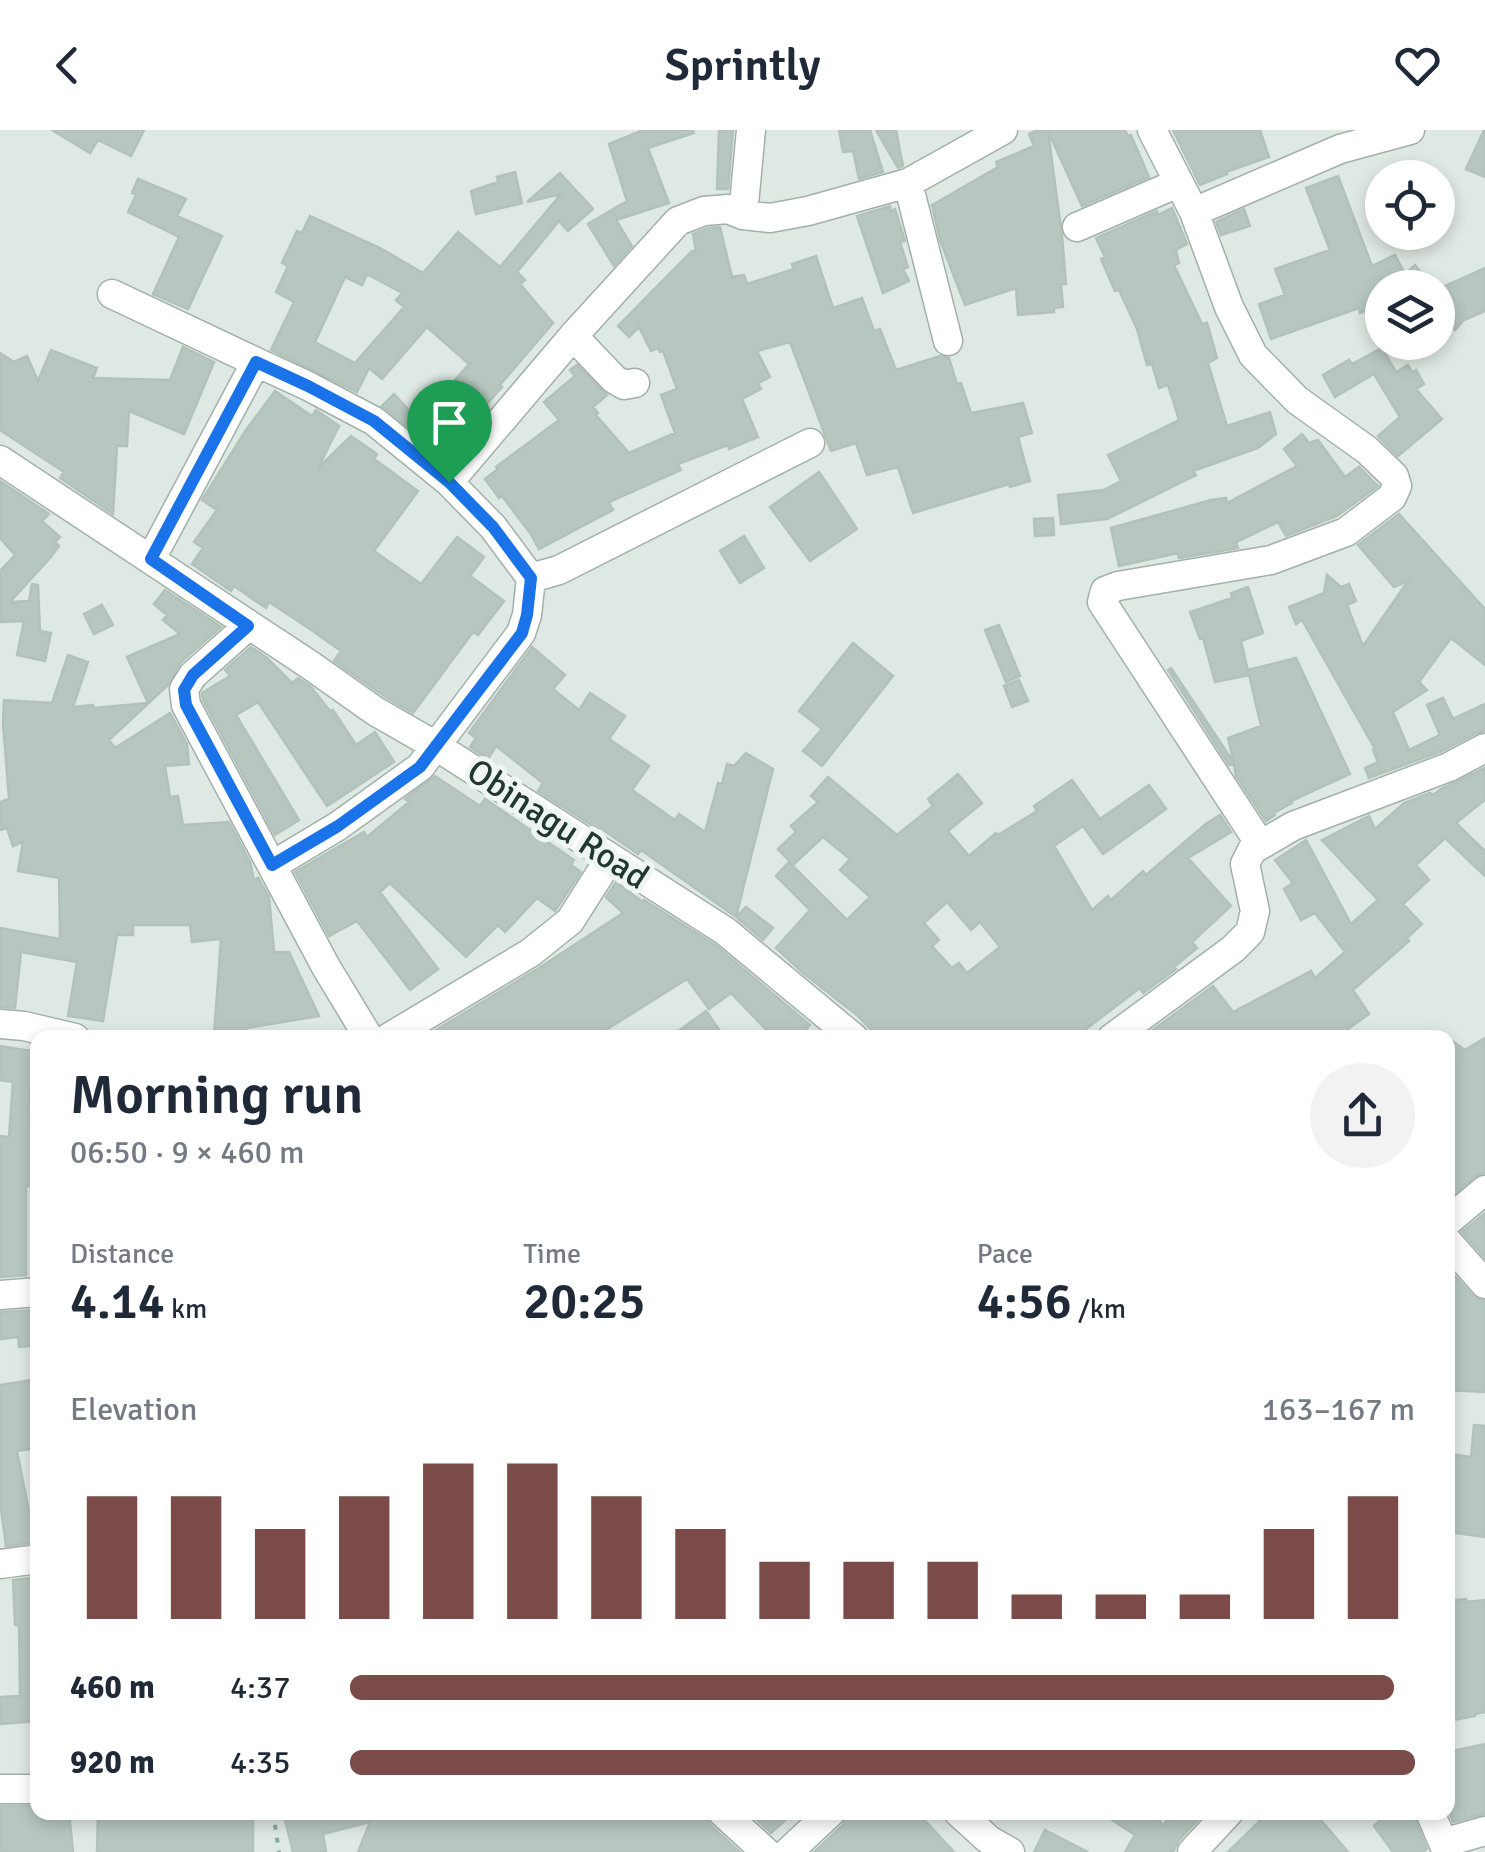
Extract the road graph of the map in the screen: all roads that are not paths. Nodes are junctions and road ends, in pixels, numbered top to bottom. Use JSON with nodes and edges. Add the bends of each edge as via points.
{"nodes":[{"id":1,"x":750,"y":130,"type":"edge"},
{"id":2,"x":1003,"y":130,"type":"edge"},
{"id":3,"x":1152,"y":130,"type":"edge"},
{"id":4,"x":1410,"y":130,"type":"edge"},
{"id":5,"x":958,"y":141,"type":"edge"},
{"id":6,"x":908,"y":183,"type":"junction"},
{"id":7,"x":1178,"y":183,"type":"junction"},
{"id":8,"x":1194,"y":212,"type":"junction"},
{"id":9,"x":744,"y":215,"type":"junction"},
{"id":10,"x":1077,"y":227,"type":"dead end"},
{"id":11,"x":112,"y":294,"type":"dead end"},
{"id":12,"x":573,"y":336,"type":"junction"},
{"id":13,"x":948,"y":341,"type":"dead end"},
{"id":14,"x":256,"y":362,"type":"junction"},
{"id":15,"x":635,"y":383,"type":"dead end"},
{"id":16,"x":810,"y":443,"type":"dead end"},
{"id":17,"x":0,"y":460,"type":"edge"},
{"id":18,"x":449,"y":482,"type":"junction"},
{"id":19,"x":151,"y":559,"type":"junction"},
{"id":20,"x":531,"y":578,"type":"junction"},
{"id":21,"x":248,"y":626,"type":"junction"},
{"id":22,"x":436,"y":746,"type":"junction"},
{"id":23,"x":1485,"y":748,"type":"edge"},
{"id":24,"x":1260,"y":844,"type":"junction"},
{"id":25,"x":610,"y":858,"type":"junction"},
{"id":26,"x":272,"y":865,"type":"junction"},
{"id":27,"x":0,"y":1024,"type":"edge"},
{"id":28,"x":41,"y":1030,"type":"edge"},
{"id":29,"x":363,"y":1030,"type":"edge"},
{"id":30,"x":401,"y":1030,"type":"edge"},
{"id":31,"x":845,"y":1030,"type":"edge"},
{"id":32,"x":1123,"y":1030,"type":"edge"},
{"id":33,"x":1485,"y":1190,"type":"edge"},
{"id":34,"x":1455,"y":1215,"type":"edge"},
{"id":35,"x":1455,"y":1250,"type":"edge"},
{"id":36,"x":1485,"y":1284,"type":"edge"},
{"id":37,"x":30,"y":1293,"type":"edge"},
{"id":38,"x":0,"y":1296,"type":"edge"},
{"id":39,"x":30,"y":1560,"type":"edge"},
{"id":40,"x":0,"y":1564,"type":"edge"},
{"id":41,"x":0,"y":1789,"type":"edge"},
{"id":42,"x":30,"y":1789,"type":"edge"},
{"id":43,"x":731,"y":1820,"type":"edge"},
{"id":44,"x":822,"y":1820,"type":"edge"},
{"id":45,"x":967,"y":1820,"type":"edge"},
{"id":46,"x":1222,"y":1820,"type":"edge"},
{"id":47,"x":1433,"y":1820,"type":"edge"},
{"id":48,"x":1485,"y":1831,"type":"edge"},
{"id":49,"x":1445,"y":1848,"type":"edge"},
{"id":50,"x":766,"y":1852,"type":"edge"},
{"id":51,"x":788,"y":1852,"type":"edge"},
{"id":52,"x":1010,"y":1852,"type":"edge"},
{"id":53,"x":1192,"y":1852,"type":"edge"}],
"edges":[{"from":1,"to":9,"type":"street"},
{"from":2,"to":5,"type":"street"},
{"from":3,"to":7,"type":"street"},
{"from":4,"to":8,"type":"street","via":[[1340,150]]},
{"from":5,"to":6,"type":"street"},
{"from":6,"to":9,"type":"street","via":[[808,211]]},
{"from":6,"to":13,"type":"street"},
{"from":7,"to":8,"type":"street"},
{"from":7,"to":10,"type":"street"},
{"from":8,"to":24,"type":"street","via":[[1253,355],[1297,400],[1367,450],[1397,486],[1346,532],[1271,560],[1105,592],[1102,602]]},
{"from":9,"to":12,"type":"street","via":[[704,211],[678,221]]},
{"from":11,"to":14,"type":"street"},
{"from":12,"to":15,"type":"street","via":[[614,379]]},
{"from":12,"to":18,"type":"street"},
{"from":14,"to":18,"type":"street","via":[[374,421]]},
{"from":14,"to":19,"type":"street"},
{"from":16,"to":20,"type":"street"},
{"from":17,"to":19,"type":"street","name":"Obinagu Road"},
{"from":18,"to":20,"type":"street"},
{"from":19,"to":21,"type":"street","name":"Obinagu Road"},
{"from":20,"to":22,"type":"street","via":[[522,633]]},
{"from":21,"to":22,"type":"street","name":"Obinagu Road"},
{"from":21,"to":26,"type":"street","via":[[184,690]]},
{"from":22,"to":25,"type":"street","name":"Obinagu Road"},
{"from":22,"to":26,"type":"street","via":[[420,767]]},
{"from":23,"to":24,"type":"street"},
{"from":24,"to":32,"type":"street","via":[[1245,864],[1254,912],[1250,932]]},
{"from":25,"to":30,"type":"street","via":[[570,921],[530,953]]},
{"from":25,"to":31,"type":"street","name":"Obinagu Road","via":[[726,930]]},
{"from":26,"to":29,"type":"street"},
{"from":27,"to":28,"type":"street"},
{"from":33,"to":34,"type":"street"},
{"from":35,"to":36,"type":"street"},
{"from":37,"to":38,"type":"street"},
{"from":39,"to":40,"type":"street"},
{"from":41,"to":42,"type":"street"},
{"from":43,"to":50,"type":"street"},
{"from":44,"to":51,"type":"street"},
{"from":45,"to":52,"type":"street"},
{"from":46,"to":53,"type":"street"},
{"from":47,"to":49,"type":"street"},
{"from":48,"to":49,"type":"street"}]}
